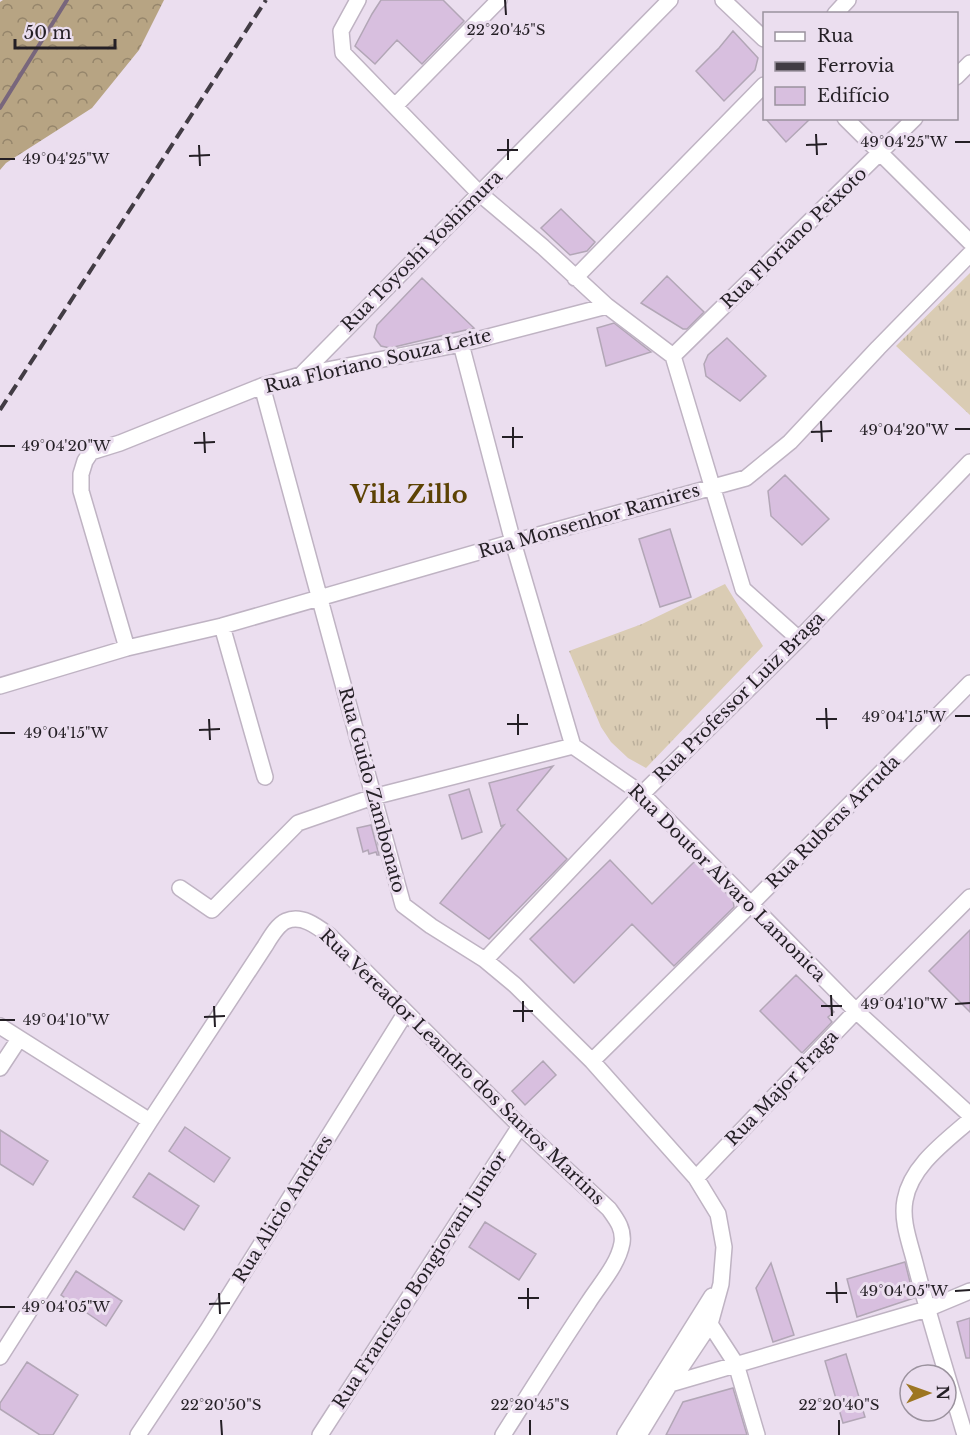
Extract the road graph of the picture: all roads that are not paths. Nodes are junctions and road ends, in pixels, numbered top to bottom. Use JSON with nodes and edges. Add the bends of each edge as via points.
{"nodes":[{"id":1,"x":358,"y":0,"type":"edge"},
{"id":2,"x":499,"y":0,"type":"edge"},
{"id":3,"x":669,"y":0,"type":"edge"},
{"id":4,"x":723,"y":0,"type":"edge"},
{"id":5,"x":848,"y":0,"type":"edge"},
{"id":6,"x":837,"y":12,"type":"edge"},
{"id":7,"x":763,"y":37,"type":"edge"},
{"id":8,"x":970,"y":63,"type":"edge"},
{"id":9,"x":958,"y":76,"type":"edge"},
{"id":10,"x":763,"y":87,"type":"edge"},
{"id":11,"x":395,"y":106,"type":"junction"},
{"id":12,"x":847,"y":120,"type":"edge"},
{"id":13,"x":913,"y":120,"type":"edge"},
{"id":14,"x":880,"y":154,"type":"junction"},
{"id":15,"x":479,"y":193,"type":"junction"},
{"id":16,"x":970,"y":242,"type":"edge"},
{"id":17,"x":970,"y":254,"type":"edge"},
{"id":18,"x":575,"y":278,"type":"junction"},
{"id":19,"x":607,"y":306,"type":"junction"},
{"id":20,"x":460,"y":344,"type":"junction"},
{"id":21,"x":673,"y":356,"type":"junction"},
{"id":22,"x":301,"y":375,"type":"junction"},
{"id":23,"x":262,"y":386,"type":"junction"},
{"id":24,"x":970,"y":462,"type":"edge"},
{"id":25,"x":711,"y":487,"type":"junction"},
{"id":26,"x":513,"y":542,"type":"junction"},
{"id":27,"x":319,"y":599,"type":"junction"},
{"id":28,"x":222,"y":626,"type":"junction"},
{"id":29,"x":799,"y":639,"type":"junction"},
{"id":30,"x":127,"y":648,"type":"junction"},
{"id":31,"x":970,"y":683,"type":"edge"},
{"id":32,"x":0,"y":686,"type":"edge"},
{"id":33,"x":573,"y":746,"type":"junction"},
{"id":34,"x":265,"y":777,"type":"dead end"},
{"id":35,"x":642,"y":794,"type":"junction"},
{"id":36,"x":373,"y":797,"type":"junction"},
{"id":37,"x":180,"y":888,"type":"dead end"},
{"id":38,"x":970,"y":897,"type":"edge"},
{"id":39,"x":750,"y":905,"type":"junction"},
{"id":40,"x":485,"y":960,"type":"junction"},
{"id":41,"x":856,"y":1011,"type":"junction"},
{"id":42,"x":405,"y":1012,"type":"junction"},
{"id":43,"x":0,"y":1026,"type":"edge"},
{"id":44,"x":19,"y":1039,"type":"junction"},
{"id":45,"x":0,"y":1044,"type":"edge"},
{"id":46,"x":592,"y":1061,"type":"junction"},
{"id":47,"x":0,"y":1068,"type":"edge"},
{"id":48,"x":970,"y":1115,"type":"edge"},
{"id":49,"x":970,"y":1120,"type":"edge"},
{"id":50,"x":150,"y":1121,"type":"junction"},
{"id":51,"x":520,"y":1126,"type":"junction"},
{"id":52,"x":696,"y":1178,"type":"junction"},
{"id":53,"x":970,"y":1291,"type":"edge"},
{"id":54,"x":927,"y":1308,"type":"junction"},
{"id":55,"x":705,"y":1319,"type":"junction"},
{"id":56,"x":0,"y":1357,"type":"edge"},
{"id":57,"x":736,"y":1364,"type":"junction"},
{"id":58,"x":663,"y":1385,"type":"junction"},
{"id":59,"x":138,"y":1435,"type":"edge"},
{"id":60,"x":320,"y":1435,"type":"edge"},
{"id":61,"x":503,"y":1435,"type":"edge"},
{"id":62,"x":630,"y":1435,"type":"edge"},
{"id":63,"x":757,"y":1435,"type":"edge"},
{"id":64,"x":965,"y":1435,"type":"edge"}],
"edges":[{"from":1,"to":11,"type":"street","via":[[341,31],[343,53]]},
{"from":2,"to":11,"type":"street"},
{"from":3,"to":15,"type":"street","name":"Rua Toyoshi Yoshimura"},
{"from":4,"to":7,"type":"street"},
{"from":5,"to":6,"type":"street"},
{"from":8,"to":9,"type":"street"},
{"from":10,"to":18,"type":"street"},
{"from":11,"to":15,"type":"street"},
{"from":12,"to":14,"type":"street"},
{"from":13,"to":14,"type":"street","name":"Rua Floriano Peixoto"},
{"from":14,"to":16,"type":"street"},
{"from":14,"to":21,"type":"street","name":"Rua Floriano Peixoto"},
{"from":15,"to":18,"type":"street"},
{"from":15,"to":22,"type":"street","name":"Rua Toyoshi Yoshimura"},
{"from":17,"to":25,"type":"street","name":"Rua Monsenhor Ramires","via":[[790,442],[746,478]]},
{"from":18,"to":19,"type":"street"},
{"from":19,"to":20,"type":"street","name":"Rua Floriano Souza Leite"},
{"from":19,"to":21,"type":"street"},
{"from":20,"to":22,"type":"street","name":"Rua Floriano Souza Leite"},
{"from":20,"to":26,"type":"street"},
{"from":21,"to":25,"type":"street"},
{"from":22,"to":23,"type":"street","name":"Rua Floriano Souza Leite"},
{"from":23,"to":27,"type":"street","name":"Rua Guido Zambonato"},
{"from":23,"to":30,"type":"street","name":"Rua Floriano Souza Leite","via":[[91,452],[85,461],[81,491]]},
{"from":24,"to":29,"type":"street","name":"Rua Professor Luiz Braga"},
{"from":25,"to":26,"type":"street","name":"Rua Monsenhor Ramires"},
{"from":25,"to":29,"type":"street","via":[[743,589]]},
{"from":26,"to":27,"type":"street","name":"Rua Monsenhor Ramires"},
{"from":26,"to":33,"type":"street"},
{"from":27,"to":28,"type":"street","name":"Rua Monsenhor Ramires"},
{"from":27,"to":36,"type":"street","name":"Rua Guido Zambonato"},
{"from":28,"to":30,"type":"street","name":"Rua Monsenhor Ramires"},
{"from":28,"to":34,"type":"street"},
{"from":29,"to":35,"type":"street","name":"Rua Professor Luiz Braga"},
{"from":30,"to":32,"type":"street","name":"Rua Monsenhor Ramires"},
{"from":31,"to":39,"type":"street","name":"Rua Rubens Arruda"},
{"from":33,"to":35,"type":"street","name":"Rua Doutor Alvaro Lamonica"},
{"from":33,"to":36,"type":"street"},
{"from":35,"to":39,"type":"street","name":"Rua Doutor Alvaro Lamonica"},
{"from":35,"to":40,"type":"street","name":"Rua Professor Luiz Braga"},
{"from":36,"to":37,"type":"street","via":[[298,823],[212,910]]},
{"from":36,"to":40,"type":"street","name":"Rua Guido Zambonato","via":[[403,905]]},
{"from":38,"to":41,"type":"street","name":"Rua Major Fraga"},
{"from":39,"to":41,"type":"street","name":"Rua Doutor Alvaro Lamonica"},
{"from":39,"to":46,"type":"street","name":"Rua Rubens Arruda"},
{"from":40,"to":46,"type":"street","name":"Rua Guido Zambonato"},
{"from":41,"to":48,"type":"street","name":"Rua Doutor Alvaro Lamonica"},
{"from":41,"to":52,"type":"street","name":"Rua Major Fraga"},
{"from":42,"to":50,"type":"street","name":"Rua Vereador Leandro dos Santos Martins","via":[[330,936],[302,920],[286,921],[265,946]]},
{"from":42,"to":51,"type":"street","name":"Rua Vereador Leandro dos Santos Martins"},
{"from":42,"to":59,"type":"street","name":"Rua Alicio Andries"},
{"from":43,"to":44,"type":"street"},
{"from":44,"to":45,"type":"street"},
{"from":44,"to":47,"type":"street"},
{"from":44,"to":50,"type":"street"},
{"from":46,"to":52,"type":"street","name":"Rua Guido Zambonato"},
{"from":49,"to":54,"type":"street","via":[[928,1158],[912,1180],[905,1199],[903,1217]]},
{"from":50,"to":56,"type":"street","name":"Rua Vereador Leandro dos Santos Martins"},
{"from":51,"to":60,"type":"street","name":"Rua Francisco Bongiovani Junior"},
{"from":51,"to":61,"type":"street","name":"Rua Vereador Leandro dos Santos Martins","via":[[609,1209],[620,1225],[622,1239],[620,1252],[606,1278]]},
{"from":52,"to":55,"type":"street","name":"Rua Guido Zambonato","via":[[718,1214],[724,1246],[720,1284]]},
{"from":53,"to":54,"type":"street"},
{"from":54,"to":57,"type":"street"},
{"from":54,"to":64,"type":"street"},
{"from":55,"to":57,"type":"street"},
{"from":55,"to":58,"type":"street","name":"Rua Guido Zambonato"},
{"from":57,"to":58,"type":"street"},
{"from":57,"to":63,"type":"street"},
{"from":58,"to":62,"type":"street","name":"Rua Guido Zambonato"}]}
